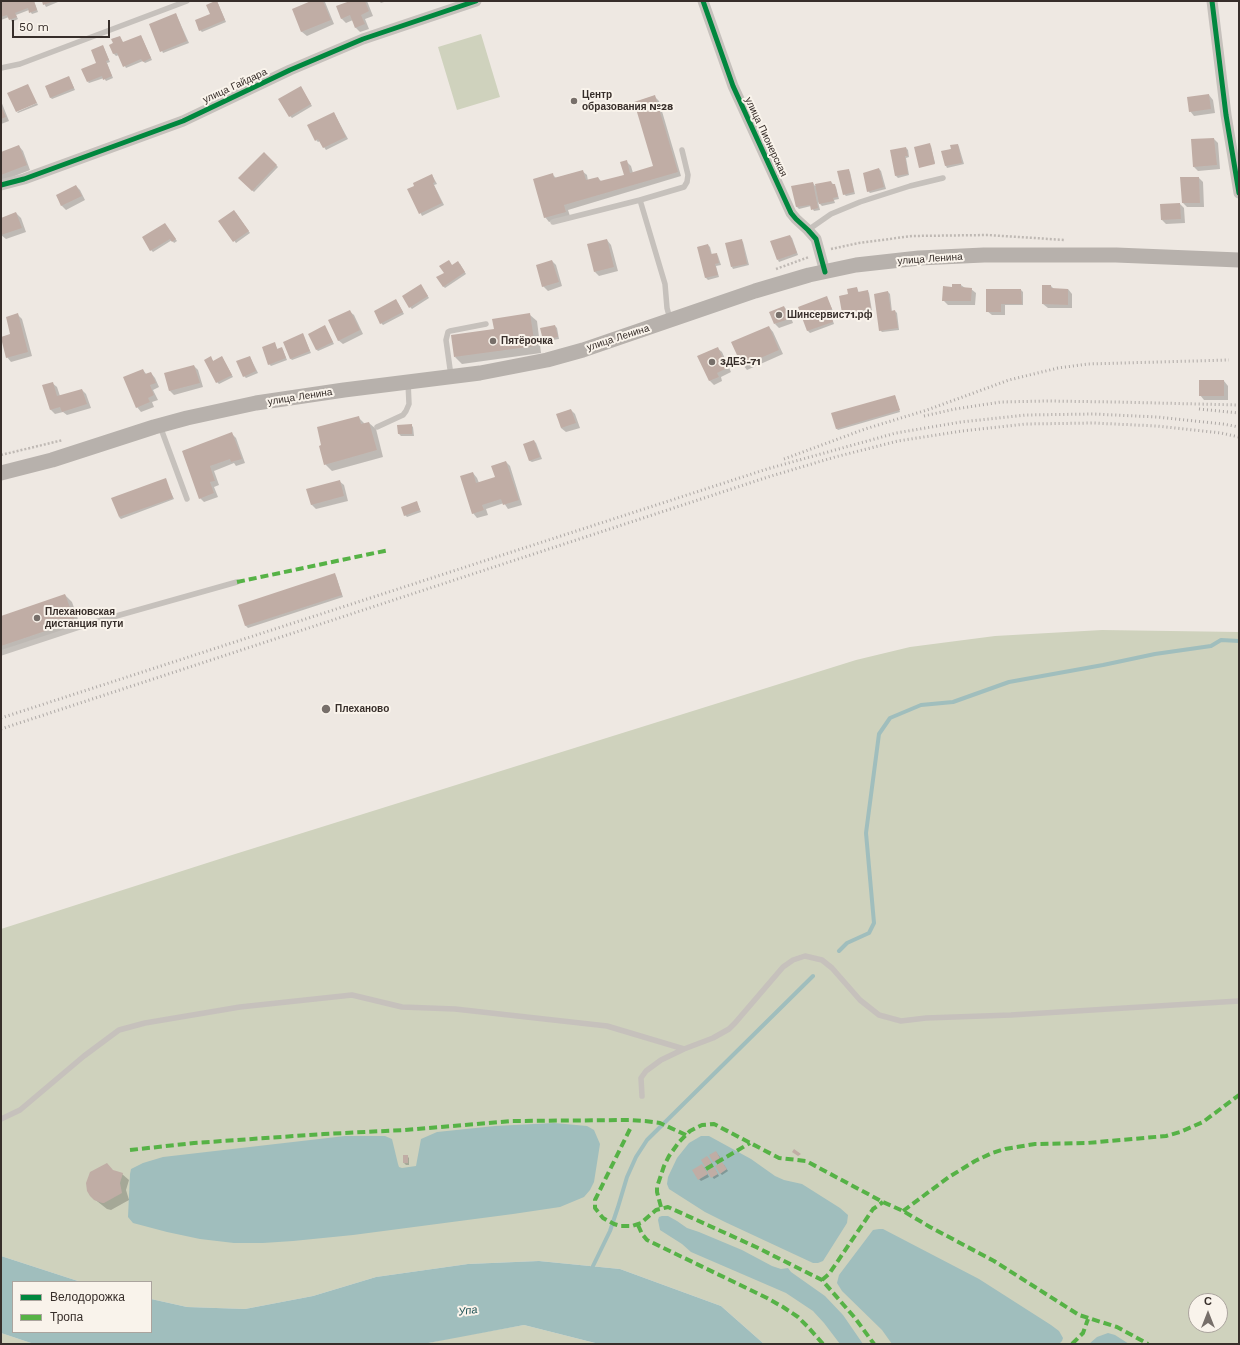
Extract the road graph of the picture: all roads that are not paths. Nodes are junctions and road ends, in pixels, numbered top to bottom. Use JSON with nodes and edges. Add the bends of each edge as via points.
{"nodes":[{"id":1,"x":187,"y":1,"type":"edge"},
{"id":2,"x":476,"y":1,"type":"edge"},
{"id":3,"x":703,"y":1,"type":"edge"},
{"id":4,"x":1212,"y":1,"type":"edge"},
{"id":5,"x":1,"y":68,"type":"edge"},
{"id":6,"x":682,"y":150,"type":"dead end"},
{"id":7,"x":1237,"y":174,"type":"edge"},
{"id":8,"x":943,"y":178,"type":"dead end"},
{"id":9,"x":1,"y":185,"type":"edge"},
{"id":10,"x":1239,"y":193,"type":"edge"},
{"id":11,"x":640,"y":200,"type":"junction"},
{"id":12,"x":553,"y":222,"type":"dead end"},
{"id":13,"x":808,"y":230,"type":"junction"},
{"id":14,"x":1239,"y":260,"type":"edge"},
{"id":15,"x":825,"y":272,"type":"junction"},
{"id":16,"x":671,"y":321,"type":"junction"},
{"id":17,"x":486,"y":324,"type":"dead end"},
{"id":18,"x":451,"y":376,"type":"junction"},
{"id":19,"x":408,"y":382,"type":"junction"},
{"id":20,"x":160,"y":426,"type":"junction"},
{"id":21,"x":376,"y":427,"type":"dead end"},
{"id":22,"x":1,"y":473,"type":"edge"},
{"id":23,"x":187,"y":499,"type":"dead end"},
{"id":24,"x":236,"y":582,"type":"dead end"},
{"id":25,"x":1,"y":653,"type":"edge"},
{"id":26,"x":1239,"y":1002,"type":"edge"},
{"id":27,"x":684,"y":1049,"type":"junction"},
{"id":28,"x":642,"y":1096,"type":"dead end"},
{"id":29,"x":1,"y":1119,"type":"edge"}],
"edges":[{"from":1,"to":5,"type":"lane","via":[[20,64]]},
{"from":2,"to":9,"type":"street","name":"улица Гайдара","via":[[363,39],[290,70],[184,121]]},
{"from":3,"to":13,"type":"street","name":"улица Пионерская","via":[[733,86],[791,213]]},
{"from":4,"to":7,"type":"street","via":[[1226,115]]},
{"from":6,"to":11,"type":"lane","via":[[688,175],[685,185],[680,189]]},
{"from":7,"to":10,"type":"street"},
{"from":8,"to":13,"type":"lane","via":[[860,202],[832,214]]},
{"from":11,"to":12,"type":"lane"},
{"from":11,"to":16,"type":"lane","via":[[665,284]]},
{"from":13,"to":15,"type":"street","name":"улица Пионерская","via":[[816,239]]},
{"from":14,"to":15,"type":"main road","name":"улица Ленина","via":[[1116,255],[984,255],[919,258],[856,265]]},
{"from":15,"to":16,"type":"main road","name":"улица Ленина","via":[[755,291]]},
{"from":16,"to":18,"type":"main road","name":"улица Ленина","via":[[547,360]]},
{"from":17,"to":18,"type":"lane","via":[[448,332],[446,337]]},
{"from":18,"to":19,"type":"main road","name":"улица Ленина"},
{"from":19,"to":20,"type":"main road","name":"улица Ленина","via":[[256,403]]},
{"from":19,"to":21,"type":"lane","via":[[409,404],[406,411]]},
{"from":20,"to":22,"type":"main road","name":"улица Ленина"},
{"from":20,"to":23,"type":"lane"},
{"from":24,"to":25,"type":"lane","via":[[94,622]]},
{"from":26,"to":27,"type":"lane","via":[[926,1018],[901,1022],[879,1015],[860,1000],[822,960],[805,956],[783,967],[729,1029]]},
{"from":27,"to":28,"type":"lane","via":[[661,1060],[646,1071],[641,1078]]},
{"from":27,"to":29,"type":"lane","via":[[608,1026],[455,1009],[402,1007],[352,994],[240,1007],[145,1023],[119,1030],[20,1110]]}]}
